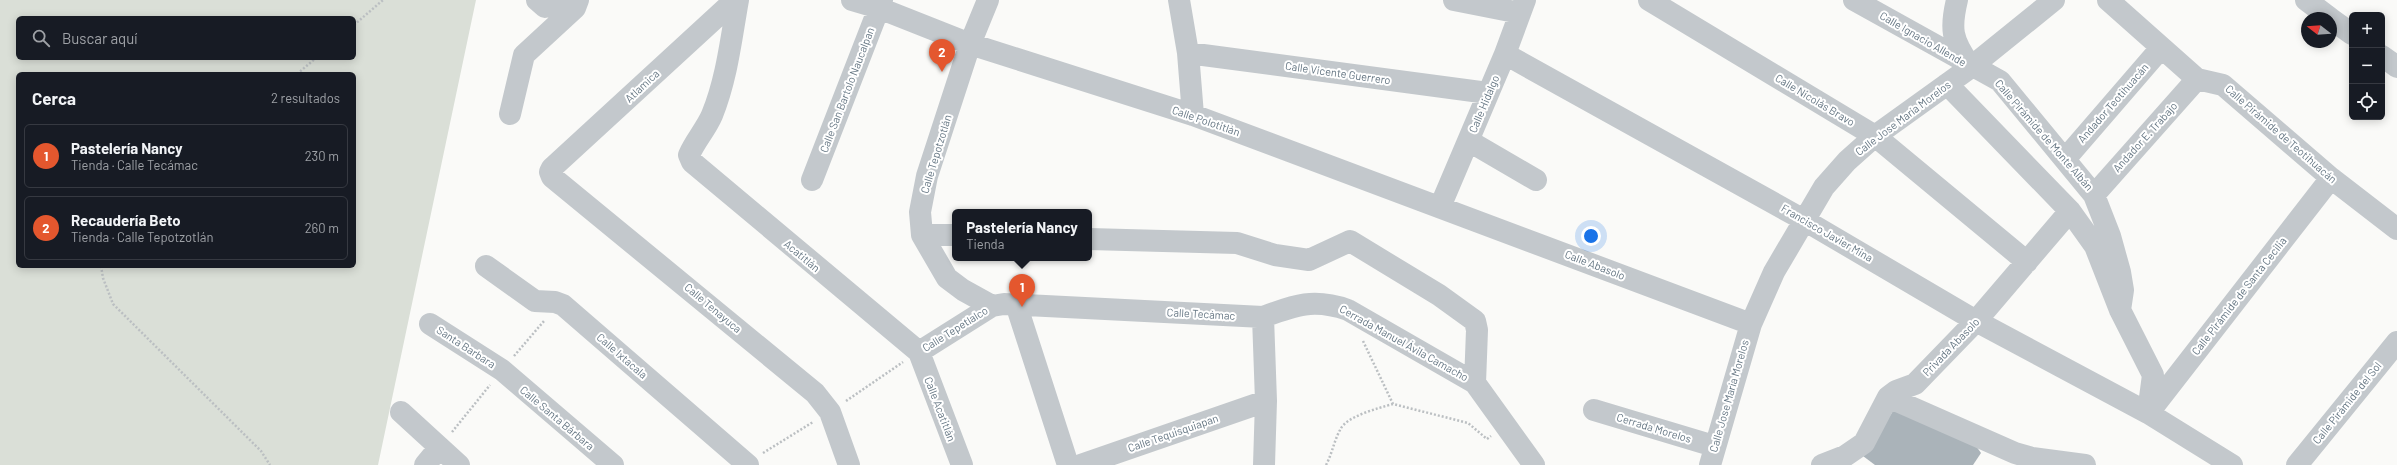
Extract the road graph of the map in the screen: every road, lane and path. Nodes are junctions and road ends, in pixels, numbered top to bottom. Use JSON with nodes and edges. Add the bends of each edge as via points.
{"nodes":[{"id":1,"x":383,"y":0,"type":"edge"},
{"id":2,"x":537,"y":0,"type":"edge"},
{"id":3,"x":570,"y":0,"type":"edge"},
{"id":4,"x":578,"y":0,"type":"edge"},
{"id":5,"x":737,"y":0,"type":"edge"},
{"id":6,"x":852,"y":0,"type":"edge"},
{"id":7,"x":988,"y":0,"type":"edge"},
{"id":8,"x":1179,"y":0,"type":"edge"},
{"id":9,"x":1454,"y":0,"type":"edge"},
{"id":10,"x":1649,"y":0,"type":"edge"},
{"id":11,"x":1854,"y":0,"type":"edge"},
{"id":12,"x":1957,"y":0,"type":"edge"},
{"id":13,"x":2054,"y":0,"type":"edge"},
{"id":14,"x":2108,"y":0,"type":"edge"},
{"id":15,"x":2306,"y":0,"type":"edge"},
{"id":16,"x":881,"y":4,"type":"edge"},
{"id":17,"x":1522,"y":6,"type":"edge"},
{"id":18,"x":2323,"y":12,"type":"edge"},
{"id":19,"x":356,"y":23,"type":"edge"},
{"id":20,"x":2337,"y":23,"type":"edge"},
{"id":21,"x":2349,"y":32,"type":"edge"},
{"id":22,"x":970,"y":44,"type":"junction"},
{"id":23,"x":2161,"y":48,"type":"junction"},
{"id":24,"x":1188,"y":53,"type":"junction"},
{"id":25,"x":1505,"y":54,"type":"junction"},
{"id":26,"x":2385,"y":58,"type":"edge"},
{"id":27,"x":314,"y":60,"type":"edge"},
{"id":28,"x":1971,"y":67,"type":"junction"},
{"id":29,"x":2397,"y":67,"type":"edge"},
{"id":30,"x":299,"y":72,"type":"edge"},
{"id":31,"x":2197,"y":79,"type":"junction"},
{"id":32,"x":1947,"y":84,"type":"junction"},
{"id":33,"x":1488,"y":93,"type":"junction"},
{"id":34,"x":510,"y":114,"type":"dead end"},
{"id":35,"x":1193,"y":115,"type":"junction"},
{"id":36,"x":1875,"y":136,"type":"junction"},
{"id":37,"x":1469,"y":141,"type":"junction"},
{"id":38,"x":2066,"y":158,"type":"junction"},
{"id":39,"x":550,"y":172,"type":"joint"},
{"id":40,"x":2331,"y":178,"type":"junction"},
{"id":41,"x":812,"y":180,"type":"dead end"},
{"id":42,"x":1536,"y":180,"type":"dead end"},
{"id":43,"x":2094,"y":195,"type":"junction"},
{"id":44,"x":1440,"y":207,"type":"junction"},
{"id":45,"x":2070,"y":211,"type":"junction"},
{"id":46,"x":1804,"y":220,"type":"junction"},
{"id":47,"x":2397,"y":229,"type":"edge"},
{"id":48,"x":922,"y":235,"type":"junction"},
{"id":49,"x":952,"y":235,"type":"edge"},
{"id":50,"x":1092,"y":240,"type":"edge"},
{"id":51,"x":2027,"y":262,"type":"junction"},
{"id":52,"x":486,"y":266,"type":"dead end"},
{"id":53,"x":101,"y":268,"type":"edge"},
{"id":54,"x":1016,"y":304,"type":"junction"},
{"id":55,"x":992,"y":306,"type":"junction"},
{"id":56,"x":2120,"y":310,"type":"junction"},
{"id":57,"x":1263,"y":317,"type":"junction"},
{"id":58,"x":1976,"y":321,"type":"junction"},
{"id":59,"x":430,"y":324,"type":"dead end"},
{"id":60,"x":1750,"y":324,"type":"junction"},
{"id":61,"x":1362,"y":339,"type":"dead end"},
{"id":62,"x":2397,"y":342,"type":"edge"},
{"id":63,"x":919,"y":352,"type":"junction"},
{"id":64,"x":502,"y":370,"type":"joint"},
{"id":65,"x":1476,"y":383,"type":"junction"},
{"id":66,"x":1888,"y":398,"type":"junction"},
{"id":67,"x":1266,"y":401,"type":"junction"},
{"id":68,"x":1393,"y":404,"type":"junction"},
{"id":69,"x":1594,"y":410,"type":"dead end"},
{"id":70,"x":401,"y":412,"type":"dead end"},
{"id":71,"x":2148,"y":413,"type":"junction"},
{"id":72,"x":1504,"y":423,"type":"junction"},
{"id":73,"x":439,"y":448,"type":"junction"},
{"id":74,"x":1712,"y":456,"type":"edge"},
{"id":75,"x":2203,"y":458,"type":"edge"},
{"id":76,"x":270,"y":465,"type":"edge"},
{"id":77,"x":425,"y":465,"type":"edge"},
{"id":78,"x":458,"y":465,"type":"edge"},
{"id":79,"x":613,"y":465,"type":"edge"},
{"id":80,"x":748,"y":465,"type":"edge"},
{"id":81,"x":849,"y":465,"type":"edge"},
{"id":82,"x":962,"y":465,"type":"edge"},
{"id":83,"x":1068,"y":465,"type":"edge"},
{"id":84,"x":1081,"y":465,"type":"edge"},
{"id":85,"x":1264,"y":465,"type":"edge"},
{"id":86,"x":1326,"y":465,"type":"edge"},
{"id":87,"x":1534,"y":465,"type":"edge"},
{"id":88,"x":1822,"y":465,"type":"edge"},
{"id":89,"x":2085,"y":465,"type":"edge"},
{"id":90,"x":2232,"y":465,"type":"edge"},
{"id":91,"x":2297,"y":465,"type":"edge"}],
"edges":[{"from":1,"to":19,"type":"path"},
{"from":2,"to":3,"type":"street","via":[[545,7]]},
{"from":4,"to":34,"type":"street","via":[[575,8],[524,55]]},
{"from":5,"to":39,"type":"street","name":"Atlamica"},
{"from":5,"to":63,"type":"street","name":"Acatitlán","via":[[720,94],[689,155],[692,162]]},
{"from":6,"to":16,"type":"street","name":"Calle Polotitlán"},
{"from":7,"to":22,"type":"street","name":"Calle Tepotzotlán"},
{"from":8,"to":24,"type":"street"},
{"from":9,"to":17,"type":"street"},
{"from":10,"to":36,"type":"street","name":"Calle Nicolás Bravo"},
{"from":11,"to":28,"type":"street","name":"Calle Ignacio Allende"},
{"from":12,"to":28,"type":"street","via":[[1952,21],[1954,36],[1957,47]]},
{"from":13,"to":28,"type":"street","name":"Calle Jose María Morelos"},
{"from":14,"to":23,"type":"street","name":"Calle Pirámide de Teotihuacán"},
{"from":15,"to":18,"type":"street"},
{"from":16,"to":22,"type":"street","name":"Calle Polotitlán"},
{"from":16,"to":41,"type":"street","name":"Calle San Bartolo Naucalpan"},
{"from":17,"to":25,"type":"street","name":"Calle Hidalgo"},
{"from":20,"to":21,"type":"street"},
{"from":22,"to":35,"type":"street","name":"Calle Polotitlán"},
{"from":22,"to":48,"type":"street","name":"Calle Tepotzotlán","via":[[924,188],[920,212]]},
{"from":23,"to":31,"type":"street","name":"Calle Pirámide de Teotihuacán"},
{"from":23,"to":38,"type":"street","name":"Andador Teotihuacán"},
{"from":24,"to":33,"type":"street","name":"Calle Vicente Guerrero"},
{"from":24,"to":35,"type":"street"},
{"from":25,"to":33,"type":"street","name":"Calle Hidalgo"},
{"from":25,"to":46,"type":"street","name":"Francisco Javier Mina"},
{"from":26,"to":29,"type":"street"},
{"from":27,"to":30,"type":"path"},
{"from":28,"to":32,"type":"street","name":"Calle Jose María Morelos"},
{"from":28,"to":38,"type":"street","name":"Calle Pirámide de Monte Albán","via":[[2000,81]]},
{"from":31,"to":40,"type":"street","name":"Calle Pirámide de Teotihuacán","via":[[2223,84]]},
{"from":31,"to":43,"type":"street","name":"Andador E. Trabajo"},
{"from":32,"to":36,"type":"street","name":"Calle Jose María Morelos"},
{"from":32,"to":45,"type":"street"},
{"from":33,"to":37,"type":"street","name":"Calle Hidalgo"},
{"from":35,"to":44,"type":"street","name":"Calle Polotitlán"},
{"from":36,"to":46,"type":"street","name":"Calle Jose María Morelos","via":[[1847,161],[1824,187]]},
{"from":36,"to":51,"type":"street","name":"Calle Nicolás Bravo"},
{"from":37,"to":42,"type":"street"},
{"from":37,"to":44,"type":"street","name":"Calle Hidalgo"},
{"from":38,"to":43,"type":"street","name":"Calle Pirámide de Monte Albán"},
{"from":39,"to":81,"type":"street","name":"Calle Tenayuca","via":[[552,177],[815,393],[830,412]]},
{"from":40,"to":47,"type":"street","name":"Calle Pirámide de Teotihuacán"},
{"from":40,"to":71,"type":"street","name":"Calle Pirámide de Santa Cecilia"},
{"from":43,"to":56,"type":"street","name":"Calle Pirámide de Monte Albán","via":[[2110,236],[2120,272],[2123,290]]},
{"from":44,"to":60,"type":"street","name":"Calle Abasolo"},
{"from":45,"to":51,"type":"street","name":"Privada Abasolo"},
{"from":45,"to":56,"type":"street","via":[[2095,246]]},
{"from":46,"to":58,"type":"street","name":"Francisco Javier Mina"},
{"from":46,"to":60,"type":"street","name":"Calle Jose María Morelos","via":[[1774,272]]},
{"from":48,"to":49,"type":"street"},
{"from":48,"to":55,"type":"street","name":"Calle Tepotzotlán","via":[[947,278]]},
{"from":50,"to":65,"type":"street","name":"Cerrada Manuel Ávila Camacho","via":[[1237,242],[1276,255],[1309,260],[1350,241],[1439,295],[1477,325]]},
{"from":51,"to":58,"type":"street","name":"Privada Abasolo"},
{"from":52,"to":80,"type":"street","name":"Calle Ixtacala","via":[[535,301],[563,305]]},
{"from":53,"to":76,"type":"path","via":[[113,304],[261,451]]},
{"from":54,"to":55,"type":"street","name":"Calle Tecámac"},
{"from":54,"to":57,"type":"street","name":"Calle Tecámac"},
{"from":54,"to":83,"type":"street"},
{"from":55,"to":63,"type":"street","name":"Calle Tepetlalco"},
{"from":56,"to":71,"type":"street","via":[[2153,375]]},
{"from":57,"to":65,"type":"street","name":"Cerrada Manuel Ávila Camacho","via":[[1313,302],[1331,304],[1348,310]]},
{"from":57,"to":67,"type":"street"},
{"from":58,"to":66,"type":"street","name":"Privada Abasolo","via":[[1915,384],[1896,391]]},
{"from":58,"to":71,"type":"street","name":"Francisco Javier Mina"},
{"from":59,"to":64,"type":"street","name":"Santa Barbara"},
{"from":60,"to":74,"type":"street","name":"Calle Jose María Morelos"},
{"from":61,"to":68,"type":"path"},
{"from":62,"to":91,"type":"street","name":"Calle Pirámide del Sol"},
{"from":63,"to":82,"type":"street","name":"Calle Acatitlán"},
{"from":64,"to":79,"type":"street","name":"Calle Santa Bárbara"},
{"from":65,"to":72,"type":"street","name":"Cerrada Manuel Ávila Camacho"},
{"from":66,"to":88,"type":"street","via":[[1864,443],[1846,456]]},
{"from":66,"to":89,"type":"street","via":[[2015,453],[2032,458]]},
{"from":67,"to":84,"type":"street","name":"Calle Tequisquiapan"},
{"from":67,"to":85,"type":"street"},
{"from":68,"to":72,"type":"path","via":[[1468,423],[1487,439]]},
{"from":68,"to":86,"type":"path","via":[[1364,412],[1340,428]]},
{"from":69,"to":74,"type":"street","name":"Cerrada Morelos"},
{"from":70,"to":73,"type":"street"},
{"from":71,"to":75,"type":"street","name":"Francisco Javier Mina"},
{"from":72,"to":87,"type":"street","name":"Cerrada Manuel Ávila Camacho"},
{"from":73,"to":77,"type":"street"},
{"from":73,"to":78,"type":"street"},
{"from":75,"to":90,"type":"street","name":"Francisco Javier Mina"}]}
